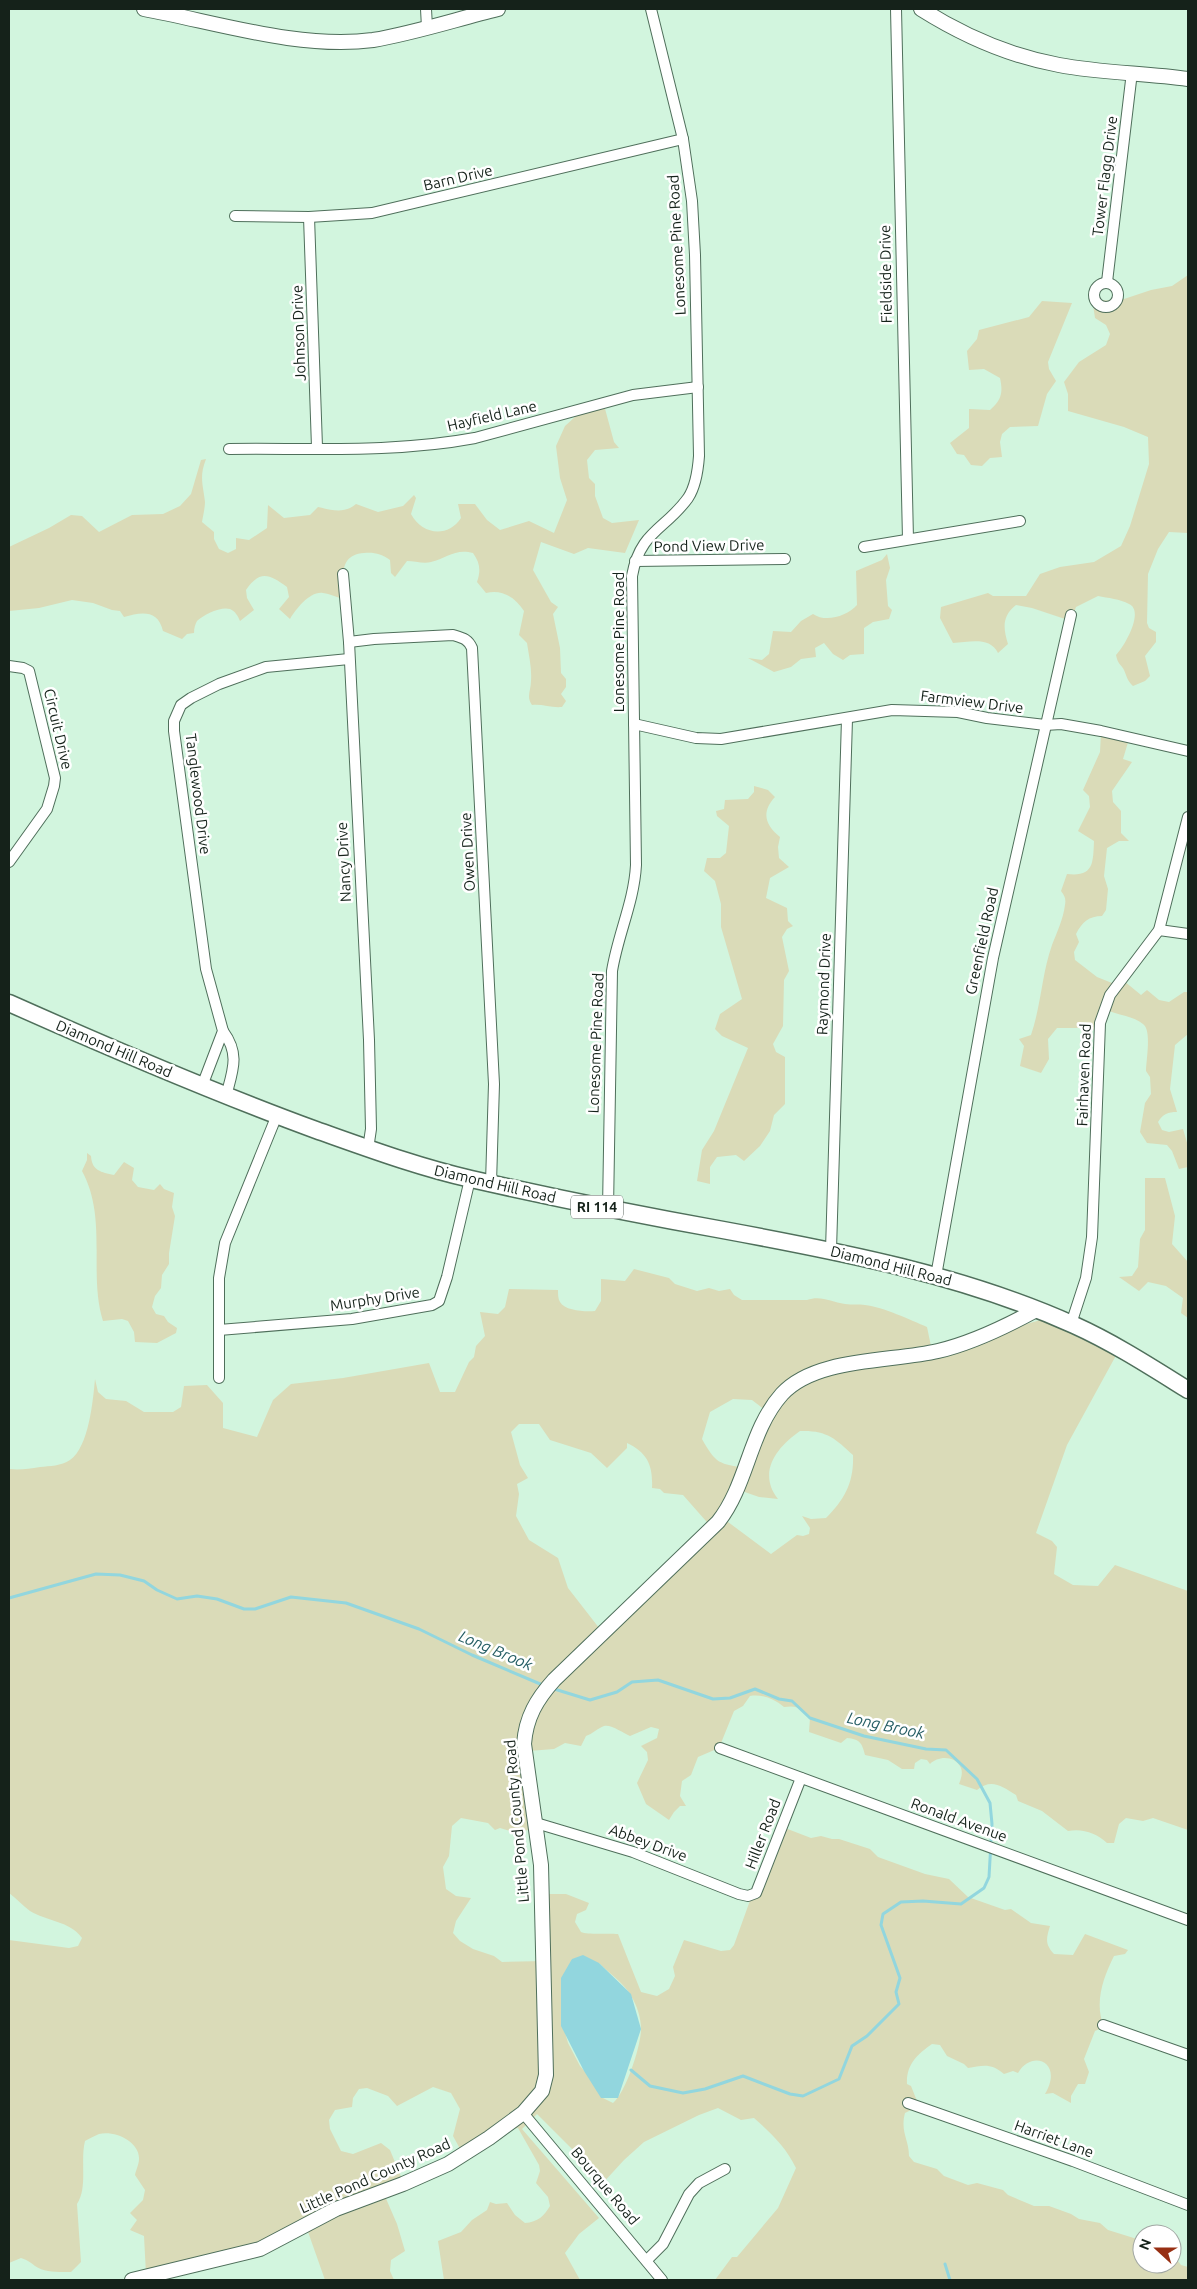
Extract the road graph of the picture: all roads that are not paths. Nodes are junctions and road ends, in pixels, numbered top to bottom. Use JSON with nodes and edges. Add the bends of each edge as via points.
{"nodes":[{"id":1,"x":144,"y":9,"type":"edge"},
{"id":2,"x":426,"y":9,"type":"edge"},
{"id":3,"x":498,"y":9,"type":"edge"},
{"id":4,"x":651,"y":9,"type":"edge"},
{"id":5,"x":896,"y":9,"type":"edge"},
{"id":6,"x":922,"y":9,"type":"edge"},
{"id":7,"x":427,"y":27,"type":"junction"},
{"id":8,"x":1132,"y":72,"type":"junction"},
{"id":9,"x":1188,"y":79,"type":"edge"},
{"id":10,"x":683,"y":139,"type":"junction"},
{"id":11,"x":235,"y":216,"type":"dead end"},
{"id":12,"x":310,"y":217,"type":"junction"},
{"id":13,"x":1107,"y":282,"type":"dead end"},
{"id":14,"x":698,"y":387,"type":"junction"},
{"id":15,"x":317,"y":447,"type":"junction"},
{"id":16,"x":230,"y":450,"type":"dead end"},
{"id":17,"x":1020,"y":521,"type":"dead end"},
{"id":18,"x":908,"y":539,"type":"junction"},
{"id":19,"x":864,"y":547,"type":"dead end"},
{"id":20,"x":785,"y":559,"type":"dead end"},
{"id":21,"x":635,"y":562,"type":"junction"},
{"id":22,"x":343,"y":574,"type":"dead end"},
{"id":23,"x":1070,"y":615,"type":"dead end"},
{"id":24,"x":349,"y":642,"type":"junction"},
{"id":25,"x":349,"y":659,"type":"junction"},
{"id":26,"x":9,"y":666,"type":"edge"},
{"id":27,"x":847,"y":719,"type":"junction"},
{"id":28,"x":634,"y":724,"type":"junction"},
{"id":29,"x":1044,"y":725,"type":"junction"},
{"id":30,"x":1188,"y":751,"type":"edge"},
{"id":31,"x":1188,"y":817,"type":"edge"},
{"id":32,"x":9,"y":862,"type":"edge"},
{"id":33,"x":1159,"y":930,"type":"junction"},
{"id":34,"x":1188,"y":934,"type":"edge"},
{"id":35,"x":9,"y":1003,"type":"edge"},
{"id":36,"x":223,"y":1031,"type":"junction"},
{"id":37,"x":202,"y":1086,"type":"junction"},
{"id":38,"x":226,"y":1096,"type":"junction"},
{"id":39,"x":277,"y":1115,"type":"junction"},
{"id":40,"x":368,"y":1149,"type":"junction"},
{"id":41,"x":470,"y":1179,"type":"junction"},
{"id":42,"x":490,"y":1183,"type":"junction"},
{"id":43,"x":608,"y":1209,"type":"junction"},
{"id":44,"x":831,"y":1250,"type":"junction"},
{"id":45,"x":936,"y":1276,"type":"junction"},
{"id":46,"x":1036,"y":1310,"type":"junction"},
{"id":47,"x":1071,"y":1324,"type":"junction"},
{"id":48,"x":218,"y":1330,"type":"junction"},
{"id":49,"x":219,"y":1378,"type":"dead end"},
{"id":50,"x":1188,"y":1390,"type":"edge"},
{"id":51,"x":720,"y":1748,"type":"dead end"},
{"id":52,"x":801,"y":1778,"type":"junction"},
{"id":53,"x":536,"y":1823,"type":"junction"},
{"id":54,"x":748,"y":1896,"type":"joint"},
{"id":55,"x":1188,"y":1920,"type":"edge"},
{"id":56,"x":1103,"y":2025,"type":"dead end"},
{"id":57,"x":1188,"y":2055,"type":"edge"},
{"id":58,"x":908,"y":2103,"type":"dead end"},
{"id":59,"x":523,"y":2113,"type":"junction"},
{"id":60,"x":725,"y":2169,"type":"dead end"},
{"id":61,"x":1188,"y":2205,"type":"edge"},
{"id":62,"x":647,"y":2260,"type":"junction"},
{"id":63,"x":132,"y":2280,"type":"edge"},
{"id":64,"x":662,"y":2280,"type":"edge"}],
"edges":[{"from":1,"to":7,"type":"street","via":[[262,33],[332,41],[373,40]]},
{"from":2,"to":7,"type":"street"},
{"from":3,"to":7,"type":"street"},
{"from":4,"to":10,"type":"street","name":"Lonesome Pine Road"},
{"from":5,"to":18,"type":"street","name":"Fieldside Drive"},
{"from":6,"to":8,"type":"street","via":[[971,38],[1012,53],[1058,65]]},
{"from":8,"to":9,"type":"street"},
{"from":8,"to":13,"type":"street","name":"Tower Flagg Drive"},
{"from":10,"to":12,"type":"street","name":"Barn Drive","via":[[394,209]]},
{"from":10,"to":14,"type":"street","name":"Lonesome Pine Road","via":[[692,201]]},
{"from":11,"to":12,"type":"street","name":"Barn Drive"},
{"from":12,"to":15,"type":"street","name":"Johnson Drive"},
{"from":14,"to":15,"type":"street","name":"Hayfield Lane","via":[[633,395],[451,442]]},
{"from":14,"to":21,"type":"street","name":"Lonesome Pine Road","via":[[700,456],[694,487],[678,509],[646,540]]},
{"from":15,"to":16,"type":"street","name":"Hayfield Lane"},
{"from":17,"to":18,"type":"street"},
{"from":18,"to":19,"type":"street"},
{"from":20,"to":21,"type":"street","name":"Pond View Drive"},
{"from":21,"to":28,"type":"street","name":"Lonesome Pine Road","via":[[632,596]]},
{"from":22,"to":24,"type":"street","name":"Nancy Drive"},
{"from":23,"to":29,"type":"street","name":"Greenfield Road"},
{"from":24,"to":25,"type":"street","name":"Nancy Drive"},
{"from":24,"to":42,"type":"street","name":"Owen Drive","via":[[453,635],[469,642],[472,648],[494,1084]]},
{"from":25,"to":36,"type":"street","name":"Tanglewood Drive","via":[[299,662],[254,670],[191,698],[181,705],[177,713],[174,731],[204,951],[210,988]]},
{"from":25,"to":40,"type":"street","name":"Nancy Drive","via":[[369,1040],[371,1129]]},
{"from":26,"to":32,"type":"street","name":"Circuit Drive","via":[[29,671],[55,778],[47,809]]},
{"from":27,"to":28,"type":"street","name":"Farmview Drive","via":[[721,739],[696,738]]},
{"from":27,"to":29,"type":"street","name":"Farmview Drive","via":[[892,710],[918,710],[958,712]]},
{"from":27,"to":44,"type":"street","name":"Raymond Drive"},
{"from":28,"to":43,"type":"street","name":"Lonesome Pine Road","via":[[636,865],[632,899],[612,971]]},
{"from":29,"to":30,"type":"street","name":"Farmview Drive","via":[[1061,724],[1101,731]]},
{"from":29,"to":45,"type":"street","name":"Greenfield Road","via":[[982,1015]]},
{"from":31,"to":33,"type":"street","name":"Fairhaven Road"},
{"from":33,"to":34,"type":"street"},
{"from":33,"to":47,"type":"street","name":"Fairhaven Road","via":[[1118,981],[1102,1016],[1092,1237],[1086,1278]]},
{"from":35,"to":37,"type":"main road","name":"Diamond Hill Road","number":"RI 114"},
{"from":36,"to":37,"type":"street"},
{"from":36,"to":38,"type":"street","name":"Tanglewood Drive","via":[[231,1042],[234,1064]]},
{"from":37,"to":38,"type":"main road","name":"Diamond Hill Road","number":"RI 114"},
{"from":38,"to":39,"type":"main road","name":"Diamond Hill Road","number":"RI 114"},
{"from":39,"to":40,"type":"main road","name":"Diamond Hill Road","number":"RI 114"},
{"from":39,"to":48,"type":"street","via":[[225,1243],[219,1278]]},
{"from":40,"to":41,"type":"main road","name":"Diamond Hill Road","number":"RI 114"},
{"from":41,"to":42,"type":"main road","name":"Diamond Hill Road","number":"RI 114"},
{"from":41,"to":48,"type":"street","name":"Murphy Drive","via":[[447,1277],[438,1301],[432,1306],[352,1319]]},
{"from":42,"to":43,"type":"main road","name":"Diamond Hill Road","number":"RI 114"},
{"from":43,"to":44,"type":"main road","name":"Diamond Hill Road","number":"RI 114"},
{"from":44,"to":45,"type":"main road","name":"Diamond Hill Road","number":"RI 114"},
{"from":45,"to":46,"type":"main road","name":"Diamond Hill Road","number":"RI 114"},
{"from":46,"to":47,"type":"main road","name":"Diamond Hill Road","number":"RI 114"},
{"from":46,"to":53,"type":"street","name":"Little Pond County Road","via":[[986,1335],[938,1351],[833,1368],[799,1381],[785,1391],[766,1418],[734,1500],[718,1522],[554,1680],[534,1705],[525,1728],[524,1744]]},
{"from":47,"to":50,"type":"main road","name":"Diamond Hill Road","number":"RI 114","via":[[1146,1363]]},
{"from":48,"to":49,"type":"street"},
{"from":51,"to":52,"type":"street","name":"Ronald Avenue"},
{"from":52,"to":54,"type":"street","name":"Hiller Road","via":[[756,1893]]},
{"from":52,"to":55,"type":"street","name":"Ronald Avenue"},
{"from":53,"to":54,"type":"street","name":"Abbey Drive","via":[[633,1852]]},
{"from":53,"to":59,"type":"street","name":"Little Pond County Road","via":[[541,1865],[546,2075],[542,2091]]},
{"from":56,"to":57,"type":"street"},
{"from":58,"to":61,"type":"street","name":"Harriet Lane"},
{"from":59,"to":62,"type":"street","name":"Bourque Road"},
{"from":59,"to":63,"type":"street","name":"Little Pond County Road","via":[[448,2164],[336,2209],[260,2249]]},
{"from":60,"to":62,"type":"street","via":[[699,2183],[689,2194],[663,2244]]},
{"from":62,"to":64,"type":"street","name":"Bourque Road"}]}
